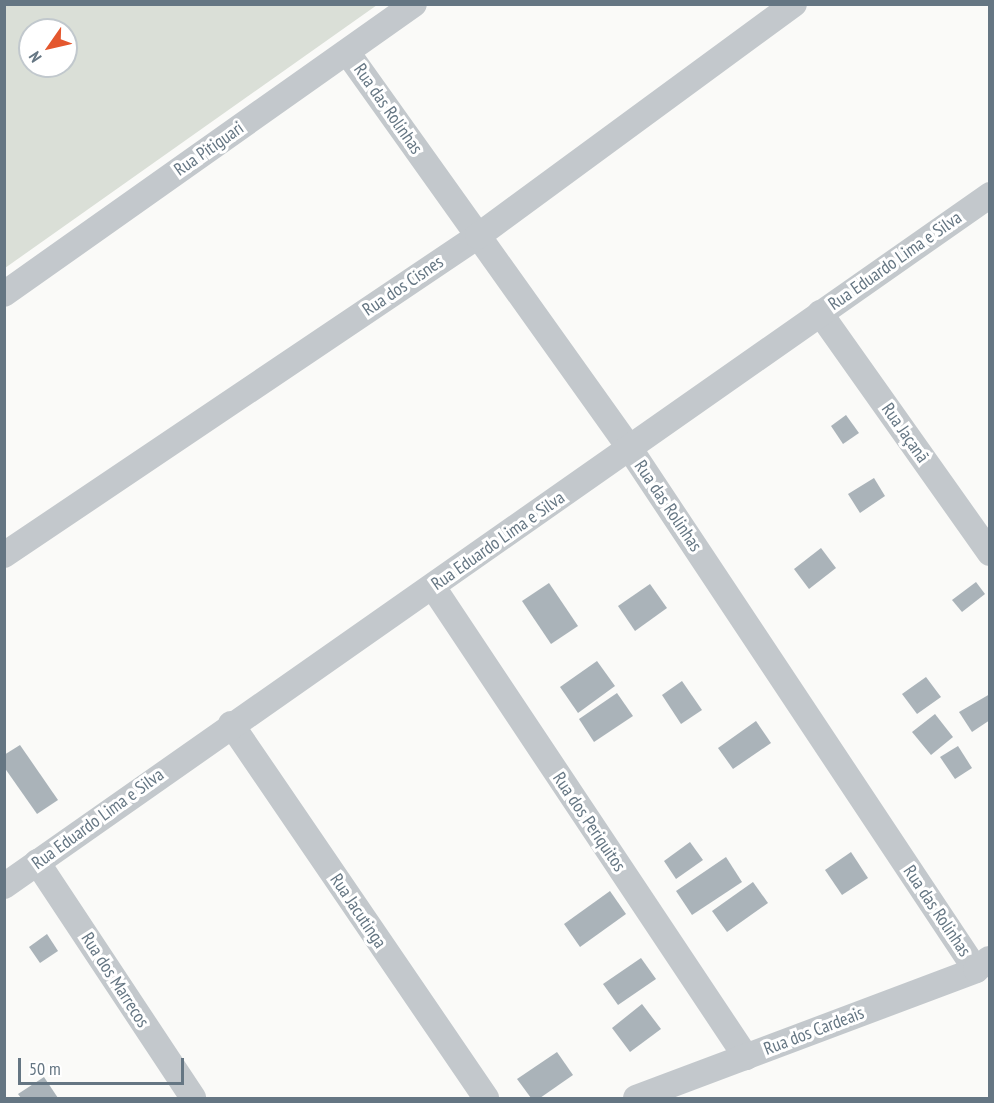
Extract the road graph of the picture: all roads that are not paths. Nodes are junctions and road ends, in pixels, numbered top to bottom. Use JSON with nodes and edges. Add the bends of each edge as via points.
{"nodes":[{"id":1,"x":414,"y":4,"type":"edge"},
{"id":2,"x":794,"y":4,"type":"edge"},
{"id":3,"x":347,"y":52,"type":"junction"},
{"id":4,"x":990,"y":195,"type":"edge"},
{"id":5,"x":478,"y":236,"type":"junction"},
{"id":6,"x":4,"y":294,"type":"edge"},
{"id":7,"x":820,"y":313,"type":"junction"},
{"id":8,"x":630,"y":449,"type":"junction"},
{"id":9,"x":990,"y":553,"type":"edge"},
{"id":10,"x":4,"y":555,"type":"edge"},
{"id":11,"x":432,"y":587,"type":"junction"},
{"id":12,"x":231,"y":724,"type":"junction"},
{"id":13,"x":37,"y":862,"type":"junction"},
{"id":14,"x":4,"y":886,"type":"edge"},
{"id":15,"x":983,"y":964,"type":"edge"},
{"id":16,"x":746,"y":1057,"type":"junction"},
{"id":17,"x":193,"y":1098,"type":"edge"},
{"id":18,"x":486,"y":1098,"type":"edge"},
{"id":19,"x":636,"y":1098,"type":"edge"}],
"edges":[{"from":1,"to":3,"type":"street","name":"Rua Pitiguari"},
{"from":2,"to":5,"type":"street","name":"Rua dos Cisnes"},
{"from":3,"to":5,"type":"street","name":"Rua das Rolinhas"},
{"from":3,"to":6,"type":"street","name":"Rua Pitiguari"},
{"from":4,"to":7,"type":"street","name":"Rua Eduardo Lima e Silva"},
{"from":5,"to":8,"type":"street","name":"Rua das Rolinhas"},
{"from":5,"to":10,"type":"street","name":"Rua dos Cisnes"},
{"from":7,"to":8,"type":"street","name":"Rua Eduardo Lima e Silva"},
{"from":7,"to":9,"type":"street","name":"Rua Jaçanã"},
{"from":8,"to":11,"type":"street","name":"Rua Eduardo Lima e Silva"},
{"from":8,"to":15,"type":"street","name":"Rua das Rolinhas"},
{"from":11,"to":12,"type":"street","name":"Rua Eduardo Lima e Silva"},
{"from":11,"to":16,"type":"street","name":"Rua dos Periquitos"},
{"from":12,"to":13,"type":"street","name":"Rua Eduardo Lima e Silva"},
{"from":12,"to":18,"type":"street","name":"Rua Jacutinga"},
{"from":13,"to":14,"type":"street","name":"Rua Eduardo Lima e Silva"},
{"from":13,"to":17,"type":"street","name":"Rua dos Marrecos"},
{"from":15,"to":16,"type":"street","name":"Rua dos Cardeais"},
{"from":16,"to":19,"type":"street","name":"Rua dos Cardeais"}]}
